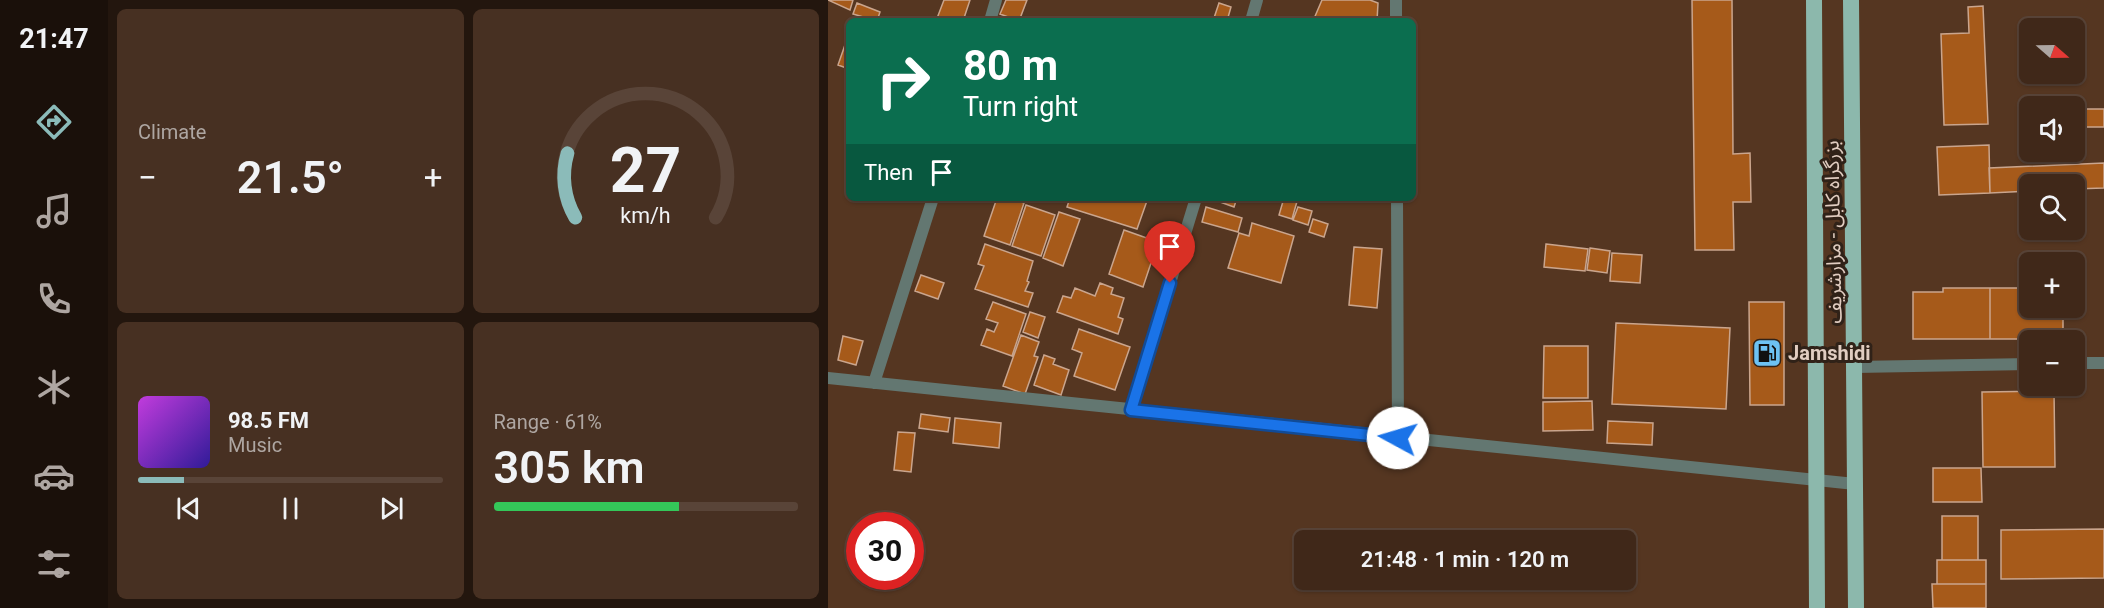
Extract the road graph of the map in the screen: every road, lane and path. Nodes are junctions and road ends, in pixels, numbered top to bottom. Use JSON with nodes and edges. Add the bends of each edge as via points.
{"nodes":[{"id":1,"x":996,"y":0,"type":"edge"},
{"id":2,"x":1257,"y":0,"type":"edge"},
{"id":3,"x":1396,"y":0,"type":"edge"},
{"id":4,"x":1814,"y":0,"type":"edge"},
{"id":5,"x":1851,"y":0,"type":"edge"},
{"id":6,"x":991,"y":18,"type":"edge"},
{"id":7,"x":1252,"y":18,"type":"edge"},
{"id":8,"x":1396,"y":18,"type":"edge"},
{"id":9,"x":932,"y":201,"type":"edge"},
{"id":10,"x":1195,"y":201,"type":"edge"},
{"id":11,"x":1397,"y":201,"type":"edge"},
{"id":12,"x":2085,"y":363,"type":"edge"},
{"id":13,"x":2104,"y":363,"type":"edge"},
{"id":14,"x":2019,"y":364,"type":"edge"},
{"id":15,"x":1855,"y":367,"type":"junction"},
{"id":16,"x":828,"y":378,"type":"edge"},
{"id":17,"x":874,"y":383,"type":"junction"},
{"id":18,"x":1131,"y":410,"type":"junction"},
{"id":19,"x":1398,"y":438,"type":"junction"},
{"id":20,"x":1816,"y":480,"type":"junction"},
{"id":21,"x":1855,"y":484,"type":"junction"},
{"id":22,"x":1817,"y":608,"type":"edge"},
{"id":23,"x":1856,"y":608,"type":"edge"}],
"edges":[{"from":1,"to":6,"type":"street"},
{"from":2,"to":7,"type":"street"},
{"from":3,"to":8,"type":"street"},
{"from":4,"to":20,"type":"highway","name":"بزرگراه کابل - مزارشریف"},
{"from":5,"to":15,"type":"highway","name":"بزرگراه کابل - مزارشریف"},
{"from":9,"to":17,"type":"street"},
{"from":10,"to":18,"type":"street"},
{"from":11,"to":19,"type":"street"},
{"from":12,"to":13,"type":"street"},
{"from":14,"to":15,"type":"street"},
{"from":15,"to":21,"type":"highway","name":"بزرگراه کابل - مزارشریف"},
{"from":16,"to":17,"type":"street"},
{"from":17,"to":18,"type":"street"},
{"from":18,"to":19,"type":"street"},
{"from":19,"to":20,"type":"street"},
{"from":20,"to":21,"type":"street"},
{"from":20,"to":22,"type":"highway","name":"بزرگراه کابل - مزارشریف"},
{"from":21,"to":23,"type":"highway","name":"بزرگراه کابل - مزارشریف"}]}
